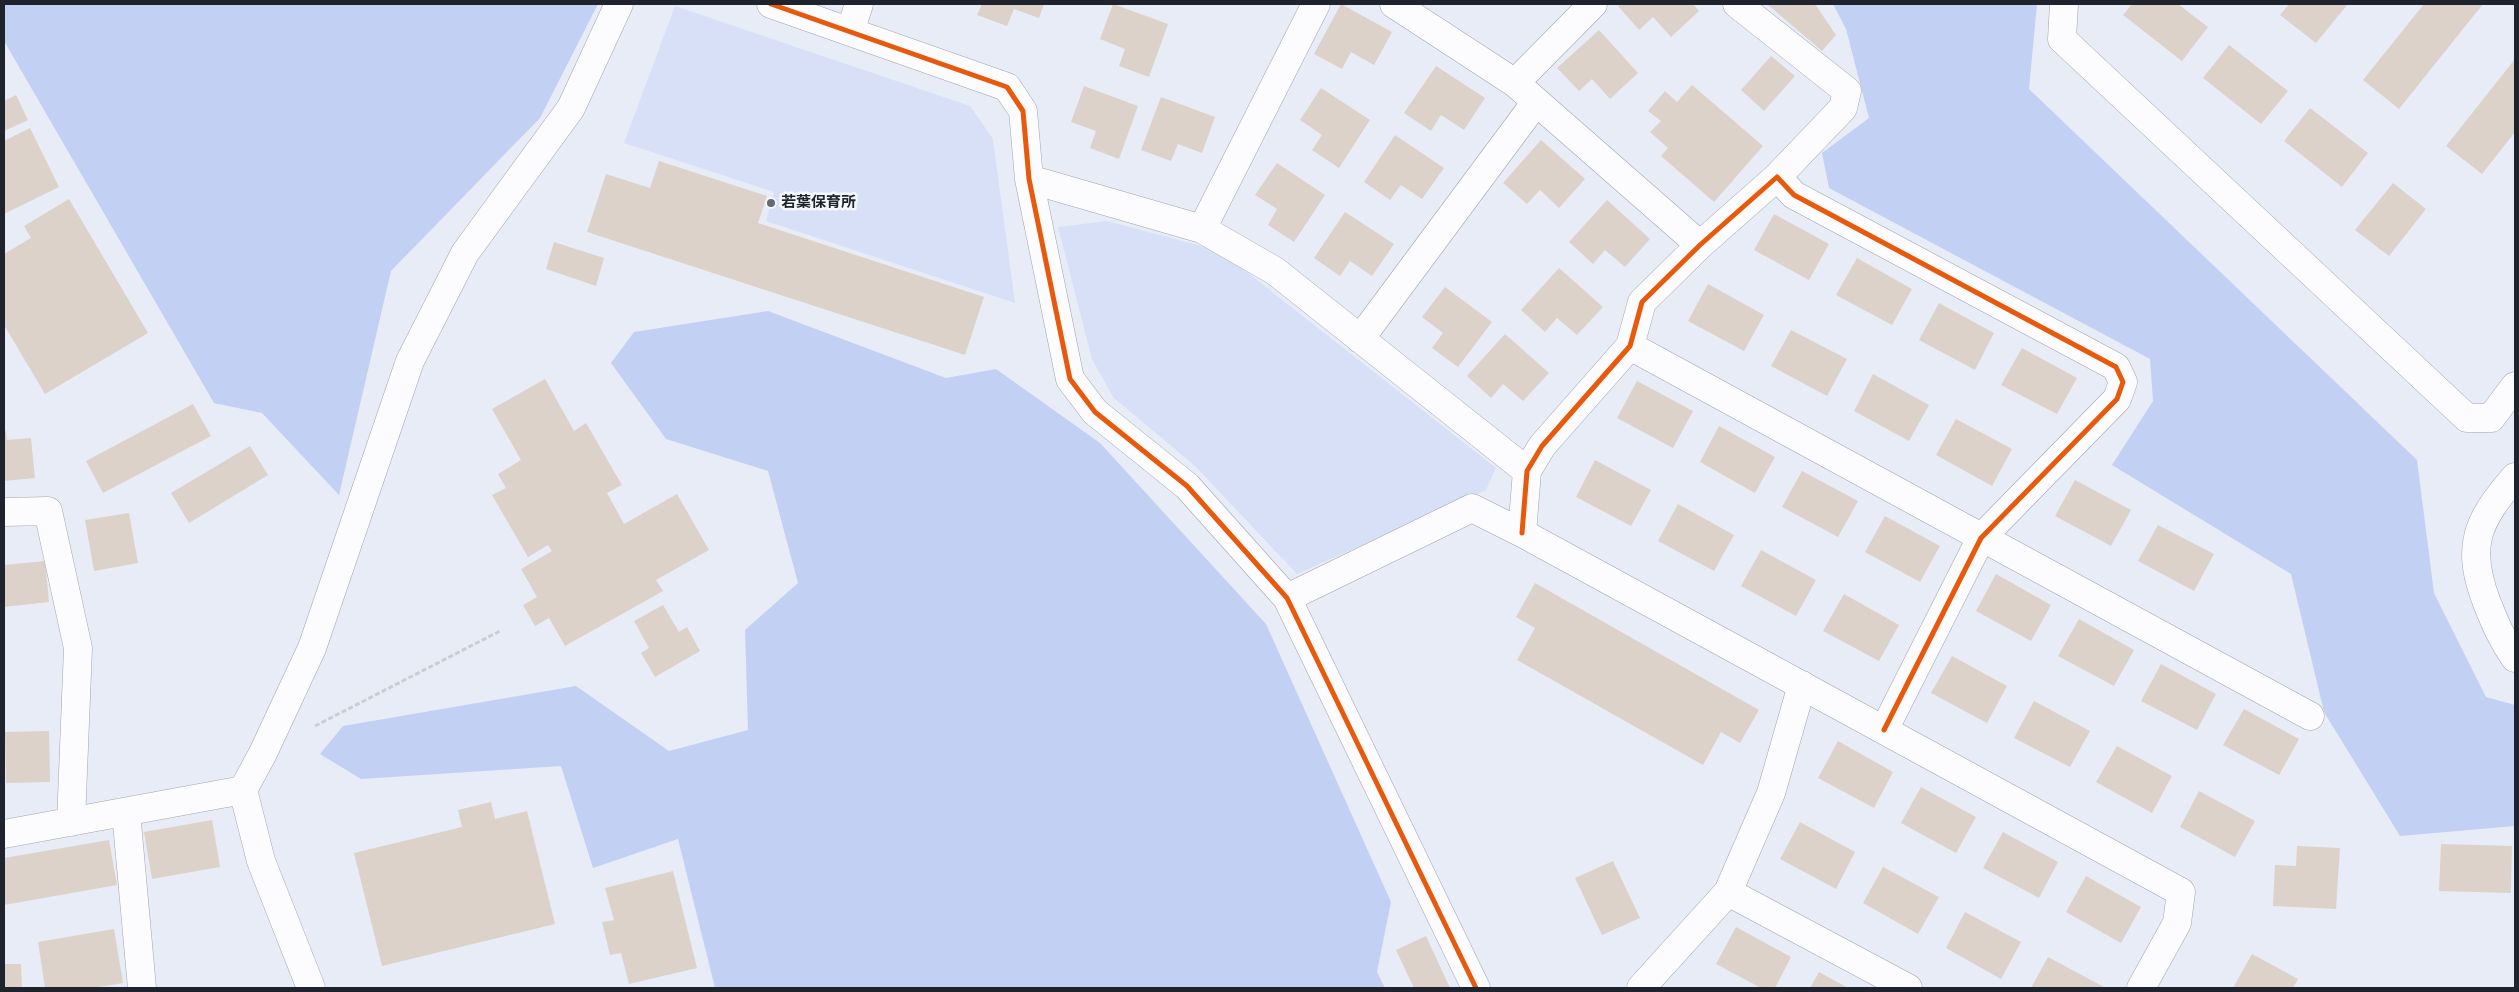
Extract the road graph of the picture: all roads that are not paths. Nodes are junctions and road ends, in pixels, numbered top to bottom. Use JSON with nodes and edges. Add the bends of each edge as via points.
{"nodes":[{"id":1,"x":619,"y":4,"type":"edge"},
{"id":2,"x":771,"y":4,"type":"edge"},
{"id":3,"x":860,"y":4,"type":"edge"},
{"id":4,"x":1316,"y":4,"type":"edge"},
{"id":5,"x":1394,"y":4,"type":"edge"},
{"id":6,"x":1594,"y":4,"type":"edge"},
{"id":7,"x":1736,"y":4,"type":"edge"},
{"id":8,"x":2064,"y":4,"type":"edge"},
{"id":9,"x":850,"y":32,"type":"junction"},
{"id":10,"x":1515,"y":84,"type":"junction"},
{"id":11,"x":1536,"y":102,"type":"junction"},
{"id":12,"x":1777,"y":177,"type":"junction"},
{"id":13,"x":1029,"y":179,"type":"junction"},
{"id":14,"x":1202,"y":228,"type":"junction"},
{"id":15,"x":1700,"y":245,"type":"junction"},
{"id":16,"x":1360,"y":339,"type":"junction"},
{"id":17,"x":1630,"y":346,"type":"junction"},
{"id":18,"x":2515,"y":386,"type":"edge"},
{"id":19,"x":1527,"y":471,"type":"junction"},
{"id":20,"x":2515,"y":477,"type":"edge"},
{"id":21,"x":4,"y":512,"type":"edge"},
{"id":22,"x":1522,"y":533,"type":"junction"},
{"id":23,"x":1981,"y":538,"type":"junction"},
{"id":24,"x":1287,"y":598,"type":"junction"},
{"id":25,"x":2515,"y":658,"type":"edge"},
{"id":26,"x":1802,"y":685,"type":"junction"},
{"id":27,"x":2310,"y":716,"type":"dead end"},
{"id":28,"x":1884,"y":730,"type":"junction"},
{"id":29,"x":243,"y":790,"type":"junction"},
{"id":30,"x":126,"y":812,"type":"junction"},
{"id":31,"x":71,"y":822,"type":"junction"},
{"id":32,"x":4,"y":834,"type":"edge"},
{"id":33,"x":1728,"y":892,"type":"junction"},
{"id":34,"x":142,"y":988,"type":"edge"},
{"id":35,"x":311,"y":988,"type":"edge"},
{"id":36,"x":1476,"y":988,"type":"edge"},
{"id":37,"x":1640,"y":988,"type":"edge"},
{"id":38,"x":1908,"y":988,"type":"edge"},
{"id":39,"x":2141,"y":988,"type":"edge"}],
"edges":[{"from":1,"to":29,"type":"street","via":[[571,108],[465,253],[410,361],[312,648]]},
{"from":2,"to":9,"type":"street"},
{"from":3,"to":9,"type":"street"},
{"from":4,"to":14,"type":"street"},
{"from":5,"to":10,"type":"street"},
{"from":6,"to":10,"type":"street"},
{"from":7,"to":12,"type":"street","via":[[1847,91],[1843,108]]},
{"from":8,"to":18,"type":"street","via":[[2062,40],[2467,418],[2490,418]]},
{"from":9,"to":13,"type":"street","via":[[1007,87],[1023,111]]},
{"from":10,"to":11,"type":"street"},
{"from":11,"to":15,"type":"street"},
{"from":11,"to":16,"type":"street"},
{"from":12,"to":15,"type":"street"},
{"from":12,"to":23,"type":"street","via":[[1794,195],[2116,367],[2122,382],[2117,399]]},
{"from":13,"to":14,"type":"street"},
{"from":13,"to":24,"type":"street","via":[[1070,379],[1095,412],[1187,486]]},
{"from":14,"to":16,"type":"street","via":[[1275,271]]},
{"from":15,"to":17,"type":"street","via":[[1642,302]]},
{"from":16,"to":19,"type":"street"},
{"from":17,"to":19,"type":"street","via":[[1542,446]]},
{"from":17,"to":23,"type":"street"},
{"from":19,"to":22,"type":"street"},
{"from":20,"to":25,"type":"street","via":[[2491,505],[2476,543],[2476,576],[2501,638]]},
{"from":21,"to":31,"type":"street","via":[[48,511],[78,648]]},
{"from":22,"to":24,"type":"street","via":[[1472,508]]},
{"from":22,"to":26,"type":"street"},
{"from":23,"to":27,"type":"street"},
{"from":23,"to":28,"type":"street"},
{"from":24,"to":36,"type":"street"},
{"from":26,"to":28,"type":"street"},
{"from":26,"to":33,"type":"street","via":[[1771,793]]},
{"from":28,"to":39,"type":"street","via":[[2181,892],[2177,924]]},
{"from":29,"to":30,"type":"street"},
{"from":29,"to":35,"type":"street","via":[[261,861]]},
{"from":30,"to":31,"type":"street"},
{"from":30,"to":34,"type":"street"},
{"from":31,"to":32,"type":"street"},
{"from":33,"to":37,"type":"street"},
{"from":33,"to":38,"type":"street"}]}
